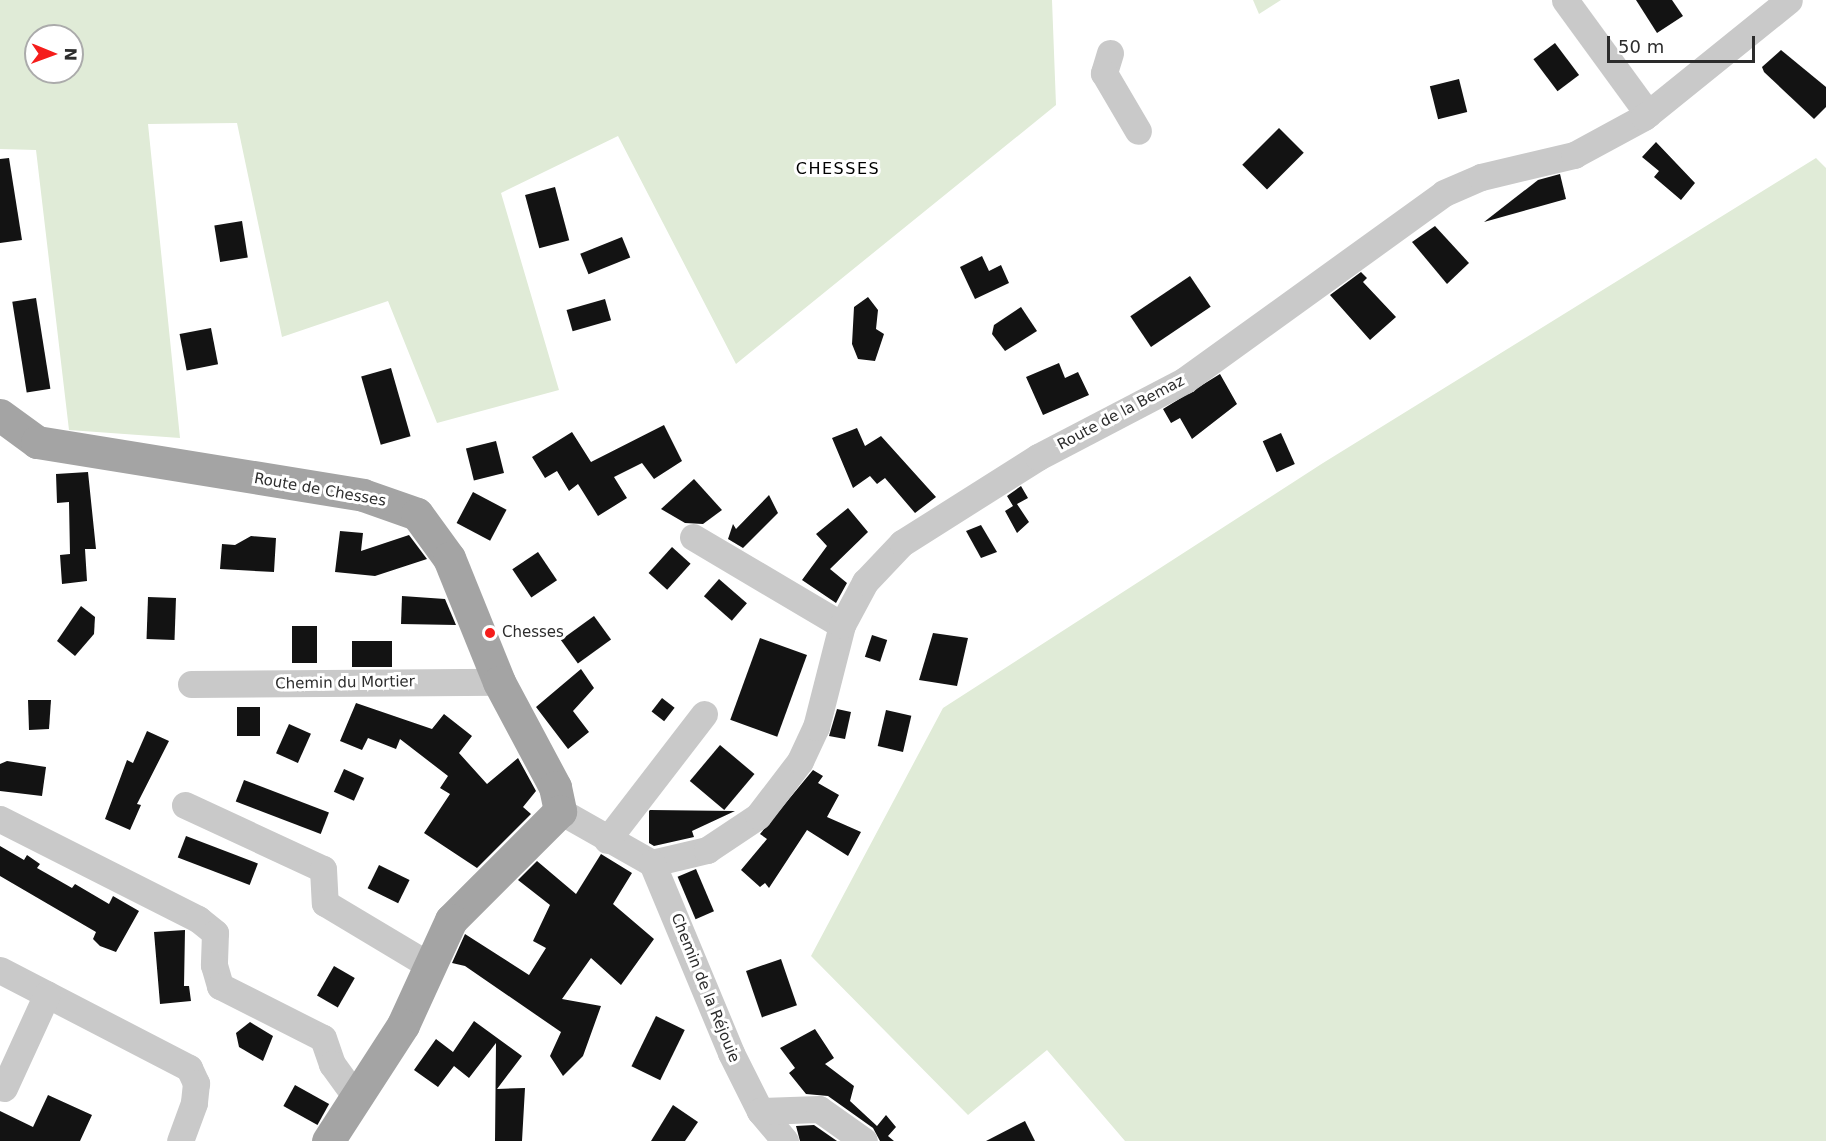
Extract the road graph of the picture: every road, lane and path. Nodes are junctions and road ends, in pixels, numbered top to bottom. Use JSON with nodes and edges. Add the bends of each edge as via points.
{"nodes":[{"id":1,"x":1565,"y":0,"type":"edge"},
{"id":2,"x":1789,"y":0,"type":"edge"},
{"id":3,"x":1110,"y":53,"type":"dead end"},
{"id":4,"x":1648,"y":114,"type":"junction"},
{"id":5,"x":1138,"y":131,"type":"dead end"},
{"id":6,"x":5,"y":425,"type":"edge"},
{"id":7,"x":693,"y":537,"type":"dead end"},
{"id":8,"x":842,"y":625,"type":"junction"},
{"id":9,"x":499,"y":682,"type":"junction"},
{"id":10,"x":191,"y":684,"type":"dead end"},
{"id":11,"x":704,"y":714,"type":"dead end"},
{"id":12,"x":185,"y":805,"type":"dead end"},
{"id":13,"x":560,"y":811,"type":"junction"},
{"id":14,"x":0,"y":819,"type":"edge"},
{"id":15,"x":607,"y":840,"type":"junction"},
{"id":16,"x":652,"y":863,"type":"junction"},
{"id":17,"x":427,"y":964,"type":"junction"},
{"id":18,"x":0,"y":970,"type":"edge"},
{"id":19,"x":47,"y":994,"type":"junction"},
{"id":20,"x":4,"y":1088,"type":"dead end"},
{"id":21,"x":358,"y":1100,"type":"junction"},
{"id":22,"x":760,"y":1111,"type":"junction"},
{"id":23,"x":180,"y":1141,"type":"edge"},
{"id":24,"x":328,"y":1141,"type":"edge"},
{"id":25,"x":785,"y":1141,"type":"edge"},
{"id":26,"x":864,"y":1141,"type":"edge"}],
"edges":[{"from":1,"to":4,"type":"street"},
{"from":2,"to":4,"type":"street","name":"Route de la Bemaz"},
{"from":3,"to":5,"type":"street","via":[[1104,73]]},
{"from":4,"to":8,"type":"street","name":"Route de la Bemaz","via":[[1574,155],[1481,177],[1444,193],[1185,380],[1038,458],[927,524],[872,573]]},
{"from":6,"to":9,"type":"main road","name":"Route de Chesses","via":[[37,442],[400,504],[430,527],[448,558]]},
{"from":7,"to":8,"type":"street"},
{"from":8,"to":16,"type":"street","name":"Route de la Bemaz","via":[[816,727],[800,761],[758,816],[707,850]]},
{"from":9,"to":10,"type":"street","name":"Chemin du Mortier"},
{"from":9,"to":13,"type":"main road","name":"Route de Chesses","via":[[555,787]]},
{"from":11,"to":15,"type":"street"},
{"from":12,"to":17,"type":"street","via":[[323,869],[325,903]]},
{"from":13,"to":15,"type":"street"},
{"from":13,"to":17,"type":"main road","via":[[451,920]]},
{"from":14,"to":21,"type":"street","via":[[198,920],[215,933],[214,965],[220,986],[323,1038],[332,1064]]},
{"from":15,"to":16,"type":"street"},
{"from":16,"to":22,"type":"street","name":"Chemin de la Réjouie"},
{"from":17,"to":21,"type":"main road","via":[[403,1025]]},
{"from":18,"to":19,"type":"street"},
{"from":19,"to":20,"type":"street"},
{"from":19,"to":23,"type":"street","via":[[189,1068],[196,1083],[194,1103]]},
{"from":21,"to":24,"type":"main road"},
{"from":22,"to":25,"type":"street","name":"Chemin de la Réjouie"},
{"from":22,"to":26,"type":"street","via":[[819,1109]]}]}
